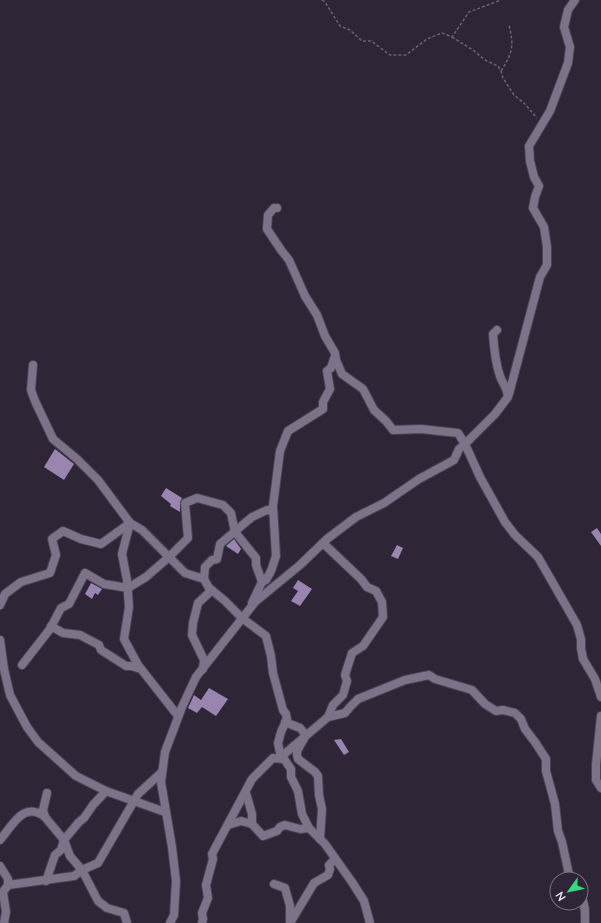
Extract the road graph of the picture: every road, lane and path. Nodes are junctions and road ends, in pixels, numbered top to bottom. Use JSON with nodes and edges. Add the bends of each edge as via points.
{"nodes":[{"id":1,"x":322,"y":0,"type":"edge"},
{"id":2,"x":501,"y":0,"type":"edge"},
{"id":3,"x":575,"y":0,"type":"edge"},
{"id":4,"x":509,"y":25,"type":"dead end"},
{"id":5,"x":452,"y":37,"type":"junction"},
{"id":6,"x":501,"y":71,"type":"junction"},
{"id":7,"x":542,"y":124,"type":"junction"},
{"id":8,"x":277,"y":208,"type":"dead end"},
{"id":9,"x":497,"y":330,"type":"dead end"},
{"id":10,"x":336,"y":353,"type":"junction"},
{"id":11,"x":33,"y":365,"type":"dead end"},
{"id":12,"x":508,"y":397,"type":"junction"},
{"id":13,"x":465,"y":444,"type":"junction"},
{"id":14,"x":273,"y":511,"type":"junction"},
{"id":15,"x":130,"y":523,"type":"junction"},
{"id":16,"x":234,"y":532,"type":"junction"},
{"id":17,"x":323,"y":543,"type":"junction"},
{"id":18,"x":169,"y":557,"type":"junction"},
{"id":19,"x":204,"y":580,"type":"junction"},
{"id":20,"x":262,"y":582,"type":"junction"},
{"id":21,"x":128,"y":588,"type":"junction"},
{"id":22,"x":212,"y":590,"type":"junction"},
{"id":23,"x":0,"y":605,"type":"edge"},
{"id":24,"x":249,"y":609,"type":"junction"},
{"id":25,"x":242,"y":618,"type":"junction"},
{"id":26,"x":51,"y":626,"type":"junction"},
{"id":27,"x":0,"y":640,"type":"edge"},
{"id":28,"x":22,"y":665,"type":"dead end"},
{"id":29,"x":141,"y":669,"type":"junction"},
{"id":30,"x":202,"y":670,"type":"junction"},
{"id":31,"x":601,"y":697,"type":"edge"},
{"id":32,"x":178,"y":716,"type":"junction"},
{"id":33,"x":601,"y":716,"type":"edge"},
{"id":34,"x":328,"y":717,"type":"junction"},
{"id":35,"x":285,"y":722,"type":"junction"},
{"id":36,"x":306,"y":735,"type":"junction"},
{"id":37,"x":283,"y":757,"type":"junction"},
{"id":38,"x":162,"y":772,"type":"junction"},
{"id":39,"x":601,"y":788,"type":"edge"},
{"id":40,"x":106,"y":791,"type":"junction"},
{"id":41,"x":47,"y":793,"type":"dead end"},
{"id":42,"x":246,"y":793,"type":"junction"},
{"id":43,"x":134,"y":801,"type":"junction"},
{"id":44,"x":165,"y":812,"type":"junction"},
{"id":45,"x":45,"y":817,"type":"junction"},
{"id":46,"x":252,"y":824,"type":"junction"},
{"id":47,"x":228,"y":825,"type":"junction"},
{"id":48,"x":309,"y":828,"type":"junction"},
{"id":49,"x":0,"y":840,"type":"edge"},
{"id":50,"x":64,"y":840,"type":"junction"},
{"id":51,"x":320,"y":840,"type":"junction"},
{"id":52,"x":335,"y":859,"type":"junction"},
{"id":53,"x":0,"y":866,"type":"edge"},
{"id":54,"x":82,"y":870,"type":"junction"},
{"id":55,"x":568,"y":871,"type":"edge"},
{"id":56,"x":46,"y":881,"type":"junction"},
{"id":57,"x":274,"y":884,"type":"dead end"},
{"id":58,"x":8,"y":885,"type":"junction"},
{"id":59,"x":585,"y":911,"type":"edge"},
{"id":60,"x":290,"y":921,"type":"edge"},
{"id":61,"x":4,"y":923,"type":"edge"},
{"id":62,"x":127,"y":923,"type":"edge"},
{"id":63,"x":170,"y":923,"type":"edge"},
{"id":64,"x":202,"y":923,"type":"edge"},
{"id":65,"x":370,"y":923,"type":"edge"},
{"id":66,"x":585,"y":923,"type":"edge"}],
"edges":[{"from":1,"to":5,"type":"path","via":[[340,26],[350,30],[362,41],[371,41],[390,55],[406,55],[428,39],[442,33]]},
{"from":2,"to":5,"type":"path","via":[[469,12]]},
{"from":3,"to":7,"type":"street","via":[[568,10],[564,27],[570,47],[568,63],[550,111]]},
{"from":4,"to":6,"type":"path","via":[[513,50]]},
{"from":5,"to":6,"type":"path","via":[[498,66]]},
{"from":6,"to":7,"type":"path","via":[[514,95]]},
{"from":7,"to":12,"type":"street","via":[[529,146],[530,161],[539,186],[533,208],[544,227],[548,265],[540,278]]},
{"from":8,"to":10,"type":"street","via":[[268,215],[267,229],[289,260],[325,336]]},
{"from":9,"to":12,"type":"street","via":[[493,334],[494,352]]},
{"from":10,"to":13,"type":"street","via":[[342,374],[363,389],[374,410],[393,430],[421,428],[458,433]]},
{"from":10,"to":14,"type":"street","via":[[331,368],[327,370],[330,389],[323,402],[323,409],[288,432],[280,451]]},
{"from":11,"to":15,"type":"street","via":[[31,390],[53,439],[98,480]]},
{"from":12,"to":13,"type":"street"},
{"from":13,"to":17,"type":"street","via":[[458,449],[454,460],[356,517]]},
{"from":13,"to":31,"type":"street","via":[[480,478],[505,522],[538,557],[577,625],[583,659],[595,679]]},
{"from":14,"to":16,"type":"street","via":[[260,512]]},
{"from":14,"to":20,"type":"street","via":[[276,556],[271,571]]},
{"from":15,"to":18,"type":"street","via":[[142,530]]},
{"from":15,"to":21,"type":"street","via":[[122,554]]},
{"from":15,"to":23,"type":"street","via":[[101,544],[63,531],[52,539],[56,555],[50,573],[21,582],[5,594]]},
{"from":16,"to":18,"type":"street","via":[[231,513],[223,505],[197,498],[185,503],[188,538]]},
{"from":16,"to":19,"type":"street","via":[[220,544],[217,559],[205,567]]},
{"from":16,"to":20,"type":"street","via":[[256,558]]},
{"from":17,"to":24,"type":"street"},
{"from":17,"to":34,"type":"street","via":[[367,587],[376,592],[382,602],[383,618],[363,646],[352,653],[345,675],[347,681],[344,695],[333,705]]},
{"from":18,"to":19,"type":"street","via":[[185,574]]},
{"from":18,"to":21,"type":"street","via":[[146,577]]},
{"from":19,"to":22,"type":"street"},
{"from":20,"to":24,"type":"street"},
{"from":21,"to":26,"type":"street","via":[[104,584],[85,573],[69,604],[61,608]]},
{"from":21,"to":29,"type":"street","via":[[129,607],[124,639]]},
{"from":22,"to":25,"type":"street"},
{"from":22,"to":30,"type":"street","via":[[198,603],[193,623],[192,636],[204,660]]},
{"from":24,"to":25,"type":"street"},
{"from":25,"to":30,"type":"street"},
{"from":25,"to":35,"type":"street","via":[[266,636],[273,673],[286,714]]},
{"from":26,"to":28,"type":"street"},
{"from":26,"to":29,"type":"street","via":[[63,632],[80,635],[99,645],[101,650],[126,666]]},
{"from":27,"to":40,"type":"street","via":[[10,695],[27,727],[38,742],[76,776]]},
{"from":29,"to":32,"type":"street"},
{"from":30,"to":32,"type":"street","via":[[196,677]]},
{"from":32,"to":38,"type":"street","via":[[165,752]]},
{"from":33,"to":39,"type":"street","via":[[596,780]]},
{"from":34,"to":36,"type":"street"},
{"from":34,"to":55,"type":"street","via":[[345,713],[358,699],[405,680],[429,675],[472,690],[496,711],[515,713],[546,759],[546,771]]},
{"from":35,"to":36,"type":"street","via":[[300,728]]},
{"from":35,"to":37,"type":"street","via":[[278,743]]},
{"from":36,"to":37,"type":"street"},
{"from":36,"to":51,"type":"street","via":[[297,755],[298,759],[318,776],[322,809]]},
{"from":37,"to":42,"type":"street","via":[[273,758],[252,779]]},
{"from":37,"to":48,"type":"street","via":[[291,770],[302,814]]},
{"from":38,"to":43,"type":"street"},
{"from":38,"to":44,"type":"street"},
{"from":40,"to":43,"type":"street"},
{"from":40,"to":50,"type":"street"},
{"from":41,"to":45,"type":"street","via":[[43,810]]},
{"from":42,"to":46,"type":"street"},
{"from":42,"to":47,"type":"street"},
{"from":43,"to":44,"type":"street"},
{"from":43,"to":54,"type":"street","via":[[98,863]]},
{"from":44,"to":63,"type":"street","via":[[176,881],[174,915]]},
{"from":45,"to":49,"type":"street","via":[[34,811],[21,815]]},
{"from":45,"to":50,"type":"street"},
{"from":46,"to":47,"type":"street","via":[[241,821]]},
{"from":46,"to":48,"type":"street","via":[[263,836],[285,825],[300,829]]},
{"from":47,"to":64,"type":"street","via":[[212,854],[206,885],[208,898],[202,912]]},
{"from":48,"to":51,"type":"street"},
{"from":50,"to":54,"type":"street","via":[[70,856]]},
{"from":50,"to":56,"type":"street","via":[[61,850],[55,855]]},
{"from":51,"to":52,"type":"street"},
{"from":52,"to":60,"type":"street","via":[[329,865],[328,875],[314,883]]},
{"from":52,"to":65,"type":"street","via":[[364,901]]},
{"from":53,"to":58,"type":"street","via":[[8,879]]},
{"from":54,"to":56,"type":"street","via":[[74,876]]},
{"from":54,"to":62,"type":"street","via":[[98,901],[107,908],[124,913]]},
{"from":56,"to":58,"type":"street"},
{"from":57,"to":60,"type":"street","via":[[285,888],[290,906]]},
{"from":58,"to":61,"type":"street","via":[[3,892],[6,912]]},
{"from":59,"to":66,"type":"street"}]}
